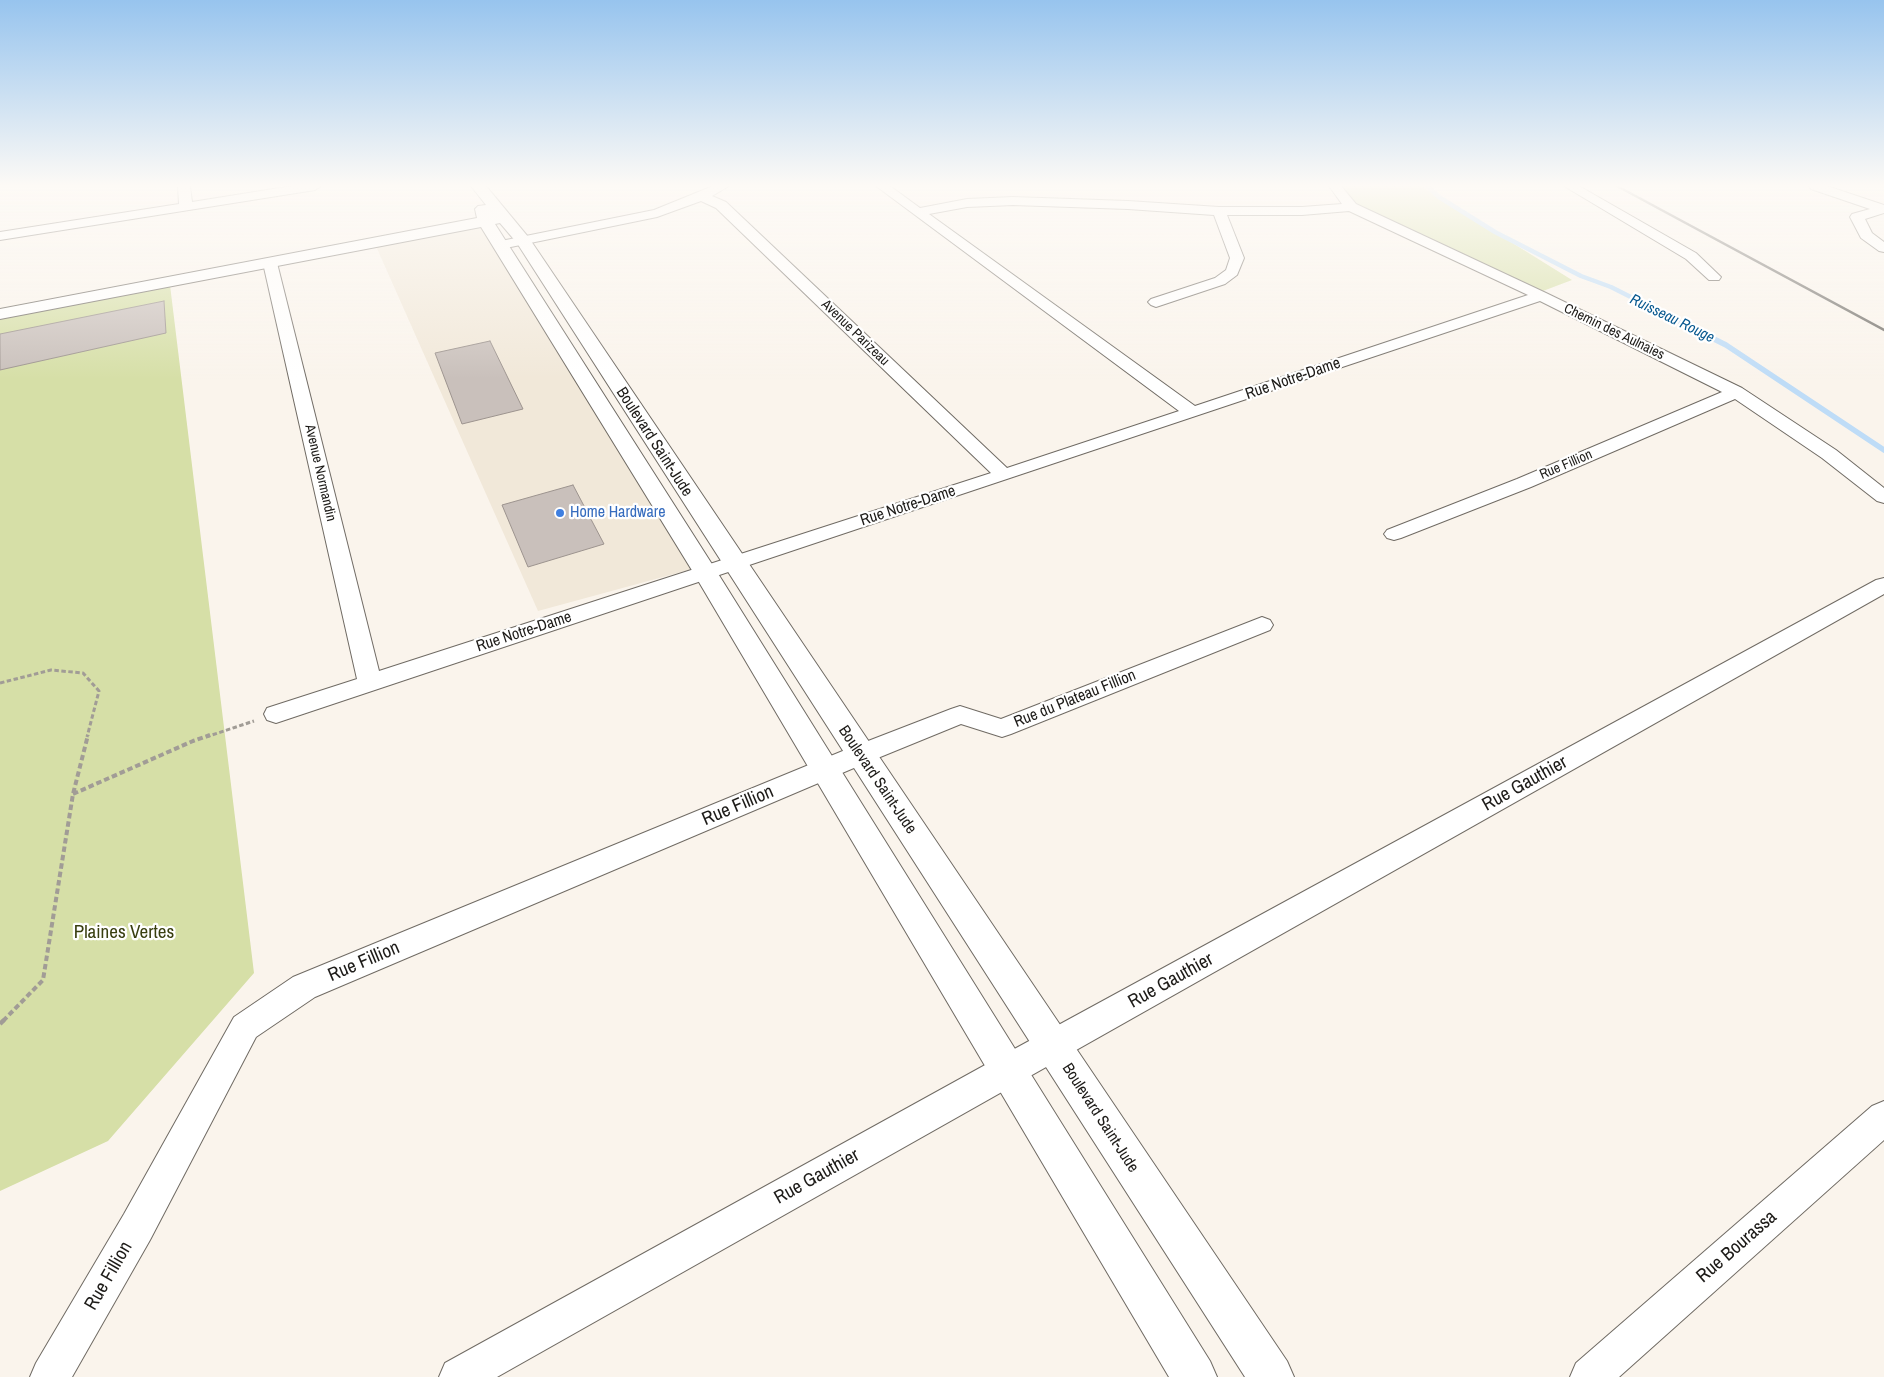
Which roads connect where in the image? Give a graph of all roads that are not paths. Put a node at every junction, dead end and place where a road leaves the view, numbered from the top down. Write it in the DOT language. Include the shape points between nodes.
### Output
graph roads {
  1 [pos="366,250"];
  2 [pos="514,250"];
  3 [pos="516,250"];
  4 [pos="768,250"];
  5 [pos="970,250"];
  6 [pos="1233,250"];
  7 [pos="1443,250"];
  8 [pos="1681,250"];
  9 [pos="270,263"];
  10 [pos="1714,277"];
  11 [pos="1541,296"];
  12 [pos="1156,302"];
  13 [pos="0,314"];
  14 [pos="1736,392"];
  15 [pos="1192,412"];
  16 [pos="1004,475"];
  17 [pos="1884,497"];
  18 [pos="1394,534"];
  19 [pos="734,563"];
  20 [pos="705,572"];
  21 [pos="1884,585"];
  22 [pos="1262,625"];
  23 [pos="370,683"];
  24 [pos="276,714"];
  25 [pos="860,754"];
  26 [pos="825,770"];
  27 [pos="1053,1046"];
  28 [pos="1007,1070"];
  29 [pos="1884,1118"];
  30 [pos="50,1377"];
  31 [pos="459,1377"];
  32 [pos="1194,1377"];
  33 [pos="1271,1377"];
  34 [pos="1590,1377"];
  1 -- 9 [label="street"];
  2 -- 20 [label="street, Boulevard Saint-Jude"];
  3 -- 19 [label="street, Boulevard Saint-Jude"];
  4 -- 16 [label="street, Avenue Parizeau"];
  5 -- 15 [label="street"];
  6 -- 12 [label="street" via="1236,258 1232,272 1220,281"];
  7 -- 11 [label="street, Chemin des Aulnaies"];
  8 -- 10 [label="street"];
  9 -- 13 [label="street"];
  9 -- 23 [label="street, Avenue Normandin"];
  11 -- 14 [label="street, Chemin des Aulnaies"];
  11 -- 15 [label="street, Rue Notre-Dame"];
  14 -- 17 [label="street, Chemin des Aulnaies" via="1829,454"];
  14 -- 18 [label="street, Rue Fillion"];
  15 -- 16 [label="street, Rue Notre-Dame"];
  16 -- 19 [label="street, Rue Notre-Dame"];
  19 -- 20 [label="street, Rue Notre-Dame"];
  19 -- 25 [label="street, Boulevard Saint-Jude"];
  20 -- 23 [label="street, Rue Notre-Dame"];
  20 -- 26 [label="street, Boulevard Saint-Jude"];
  21 -- 27 [label="street, Rue Gauthier"];
  22 -- 25 [label="street, Rue du Plateau Fillion" via="1002,728 960,714"];
  23 -- 24 [label="street, Rue Notre-Dame"];
  25 -- 26 [label="street, Rue Fillion"];
  25 -- 27 [label="street, Boulevard Saint-Jude"];
  26 -- 28 [label="street, Boulevard Saint-Jude"];
  26 -- 30 [label="street, Rue Fillion" via="304,987 245,1027 137,1227"];
  27 -- 28 [label="street, Rue Gauthier"];
  27 -- 33 [label="street, Boulevard Saint-Jude"];
  28 -- 31 [label="street, Rue Gauthier"];
  28 -- 32 [label="street, Boulevard Saint-Jude"];
  29 -- 34 [label="street, Rue Bourassa"];
}
